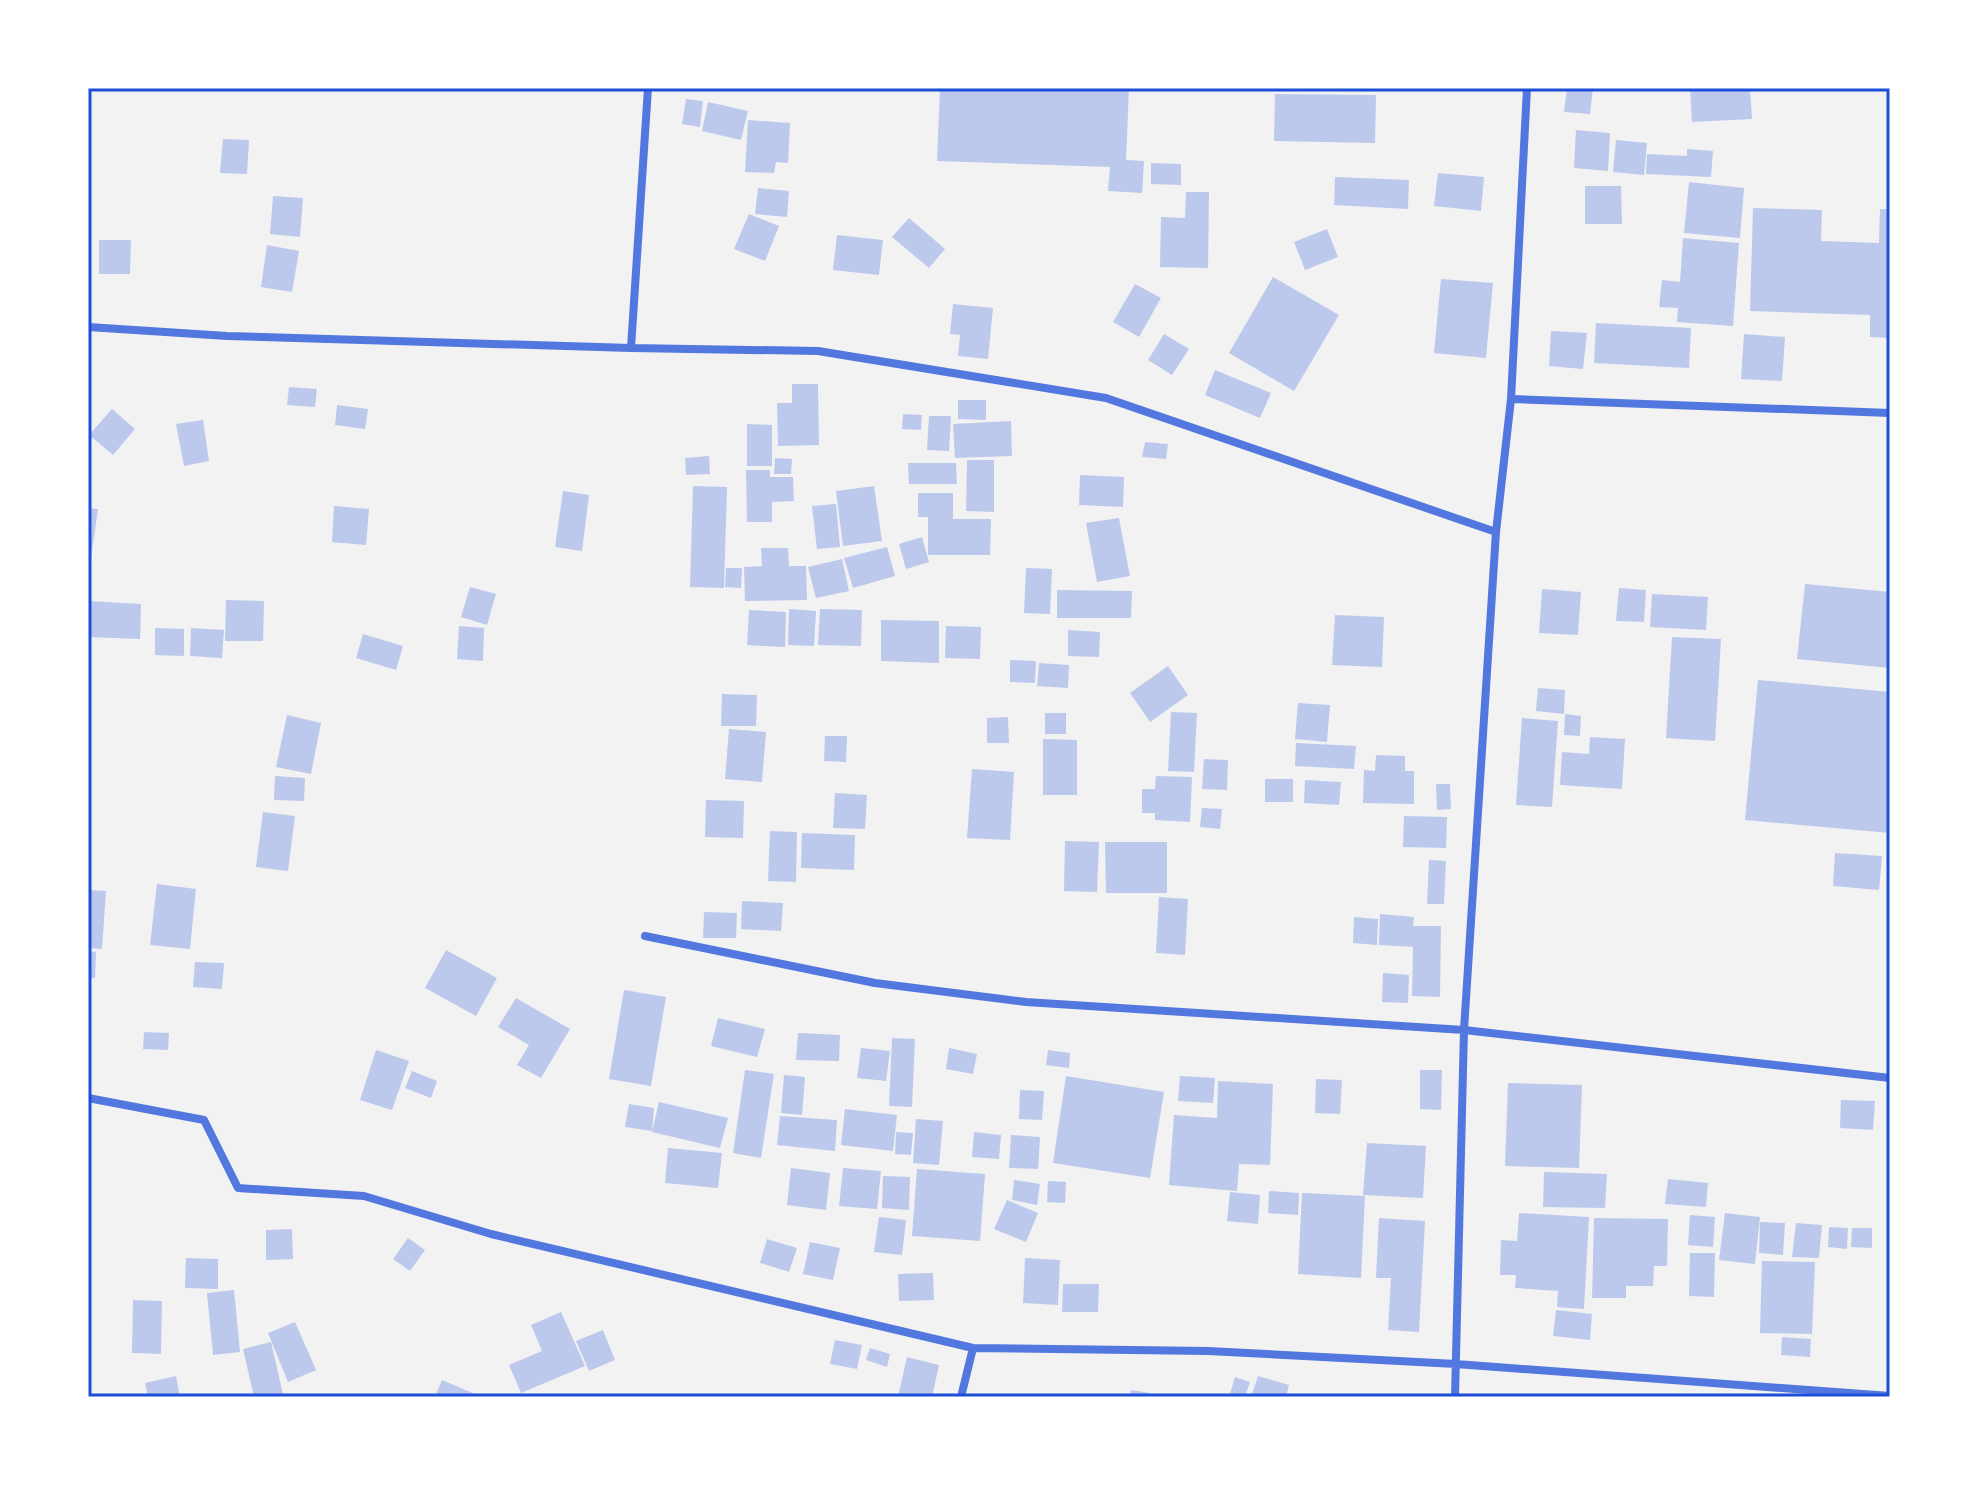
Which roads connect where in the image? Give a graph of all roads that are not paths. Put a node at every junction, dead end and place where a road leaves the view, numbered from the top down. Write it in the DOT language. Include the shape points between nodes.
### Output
graph roads {
  1 [pos="648,88"];
  2 [pos="1527,88"];
  3 [pos="88,327"];
  4 [pos="631,348"];
  5 [pos="1511,399"];
  6 [pos="1890,413"];
  7 [pos="1496,532"];
  8 [pos="645,936"];
  9 [pos="1464,1030"];
  10 [pos="1890,1078"];
  11 [pos="88,1098"];
  12 [pos="973,1348"];
  13 [pos="1456,1364"];
  14 [pos="1890,1396"];
  15 [pos="961,1397"];
  16 [pos="1455,1397"];
  1 -- 4 [label="street"];
  2 -- 5 [label="street"];
  3 -- 4 [label="street" via="242,337"];
  4 -- 7 [label="street" via="818,351 1106,398"];
  5 -- 6 [label="street"];
  5 -- 7 [label="street"];
  7 -- 9 [label="street"];
  8 -- 9 [label="street" via="875,983 1026,1002"];
  9 -- 10 [label="street"];
  9 -- 13 [label="street"];
  11 -- 12 [label="street" via="204,1120 238,1188 364,1196 491,1234"];
  12 -- 13 [label="street" via="1208,1351"];
  12 -- 15 [label="street"];
  13 -- 14 [label="street"];
  13 -- 16 [label="street"];
}
